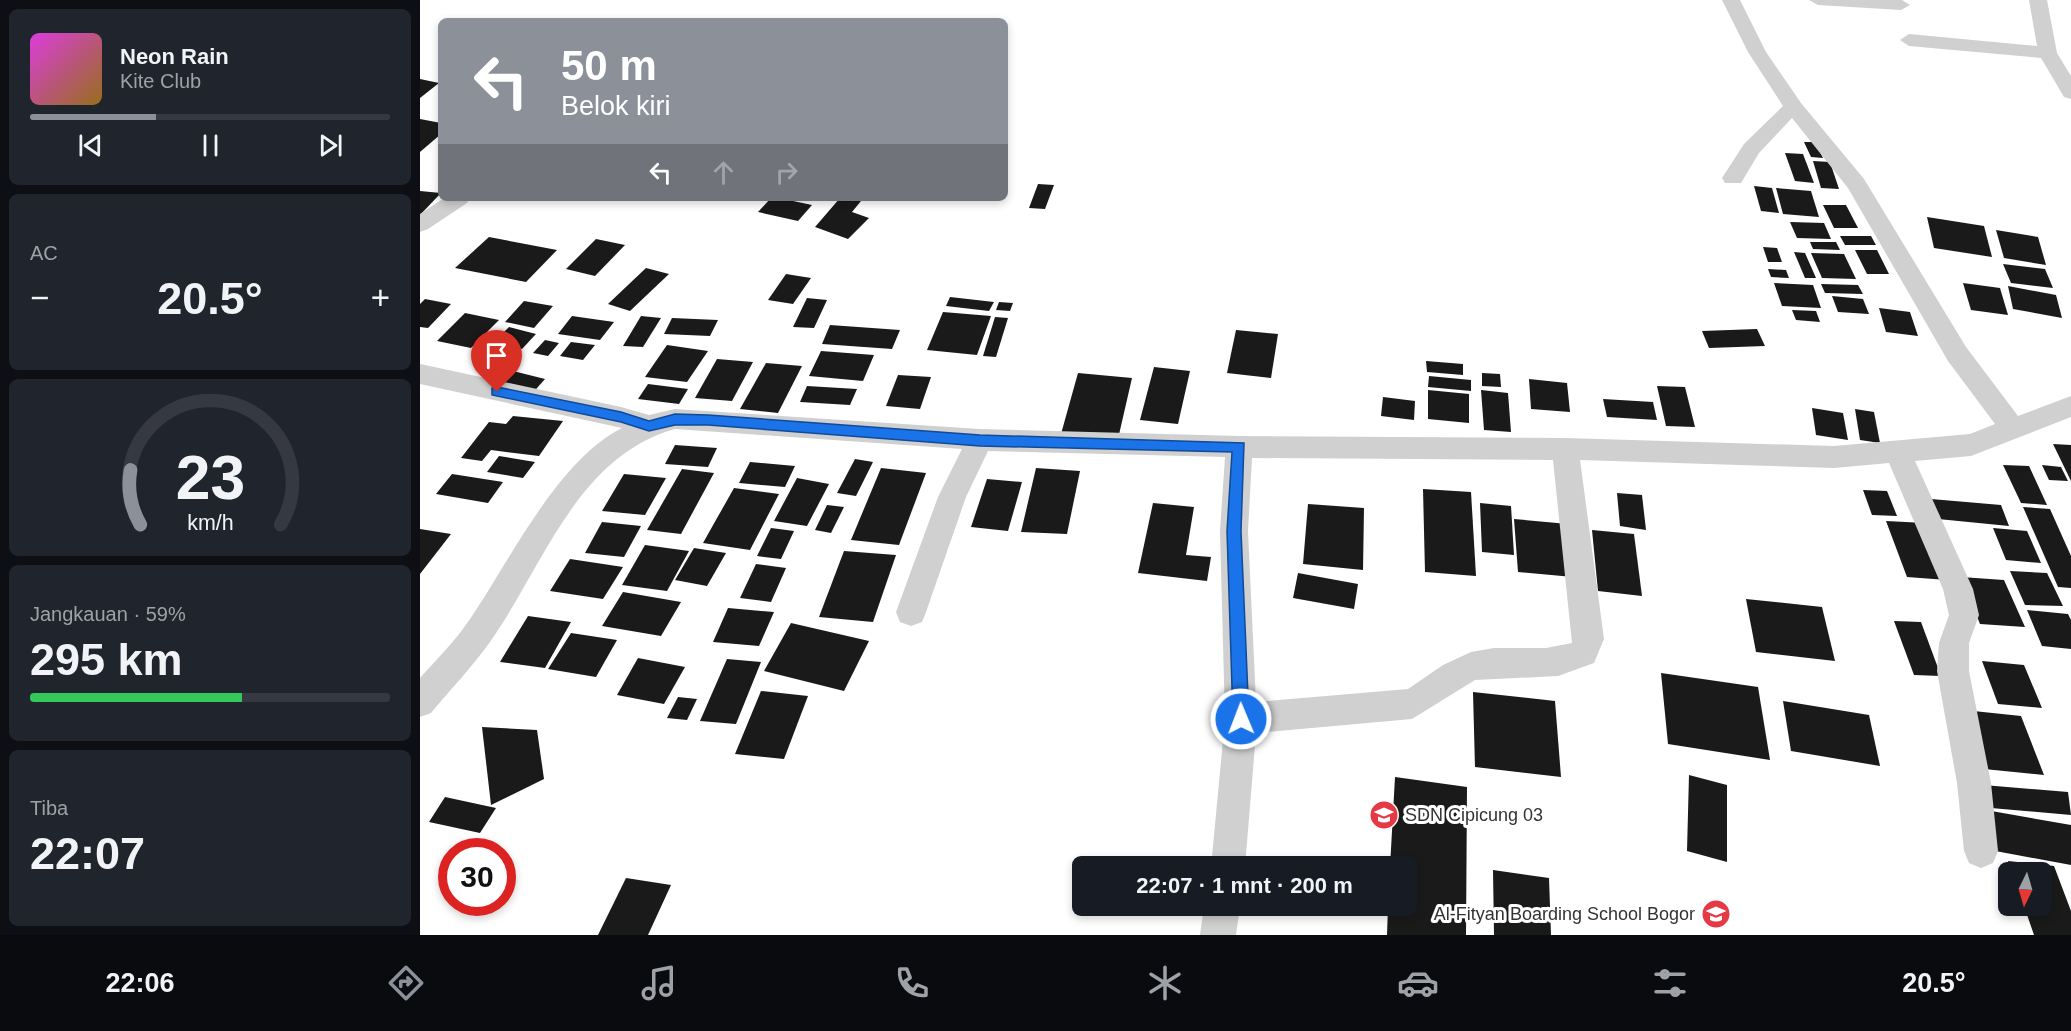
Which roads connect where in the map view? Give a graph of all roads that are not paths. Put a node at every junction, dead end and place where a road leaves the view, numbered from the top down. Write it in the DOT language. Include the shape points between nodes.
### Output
graph roads {
  1 [pos="1731,0"];
  2 [pos="1818,0"];
  3 [pos="2038,0"];
  4 [pos="1901,5"];
  5 [pos="1909,40"];
  6 [pos="2048,53"];
  7 [pos="2071,93"];
  8 [pos="1794,107"];
  9 [pos="1732,178"];
  10 [pos="454,201"];
  11 [pos="420,224"];
  12 [pos="420,374"];
  13 [pos="2071,406"];
  14 [pos="649,426"];
  15 [pos="2013,428"];
  16 [pos="980,441"];
  17 [pos="1239,447"];
  18 [pos="1565,450"];
  19 [pos="1898,452"];
  20 [pos="911,612"];
  21 [pos="420,702"];
  22 [pos="1241,719"];
  23 [pos="1981,851"];
  24 [pos="1229,856"];
  25 [pos="1221,916"];
  26 [pos="1218,935"];
  1 -- 8 [label="street" via="1757,52"];
  2 -- 4 [label="street"];
  3 -- 6 [label="street"];
  5 -- 6 [label="street"];
  6 -- 7 [label="street"];
  8 -- 9 [label="street" via="1777,120 1738,165"];
  8 -- 15 [label="street" via="1856,184 1958,354"];
  10 -- 11 [label="street"];
  12 -- 14 [label="street"];
  13 -- 15 [label="street"];
  14 -- 16 [label="street" via="675,419 708,420"];
  14 -- 21 [label="street" via="618,442 587,469 478,633"];
  15 -- 19 [label="street" via="1971,445"];
  16 -- 17 [label="street"];
  16 -- 20 [label="street" via="952,497"];
  17 -- 18 [label="street"];
  17 -- 22 [label="street" via="1234,531"];
  18 -- 19 [label="street" via="1834,457"];
  18 -- 22 [label="street" via="1589,639 1583,653 1557,662 1480,664 1454,675 1435,692 1412,704"];
  19 -- 23 [label="street" via="1958,589 1964,615 1952,651 1953,671 1974,783"];
  22 -- 24 [label="street"];
  25 -- 26 [label="street"];
}
